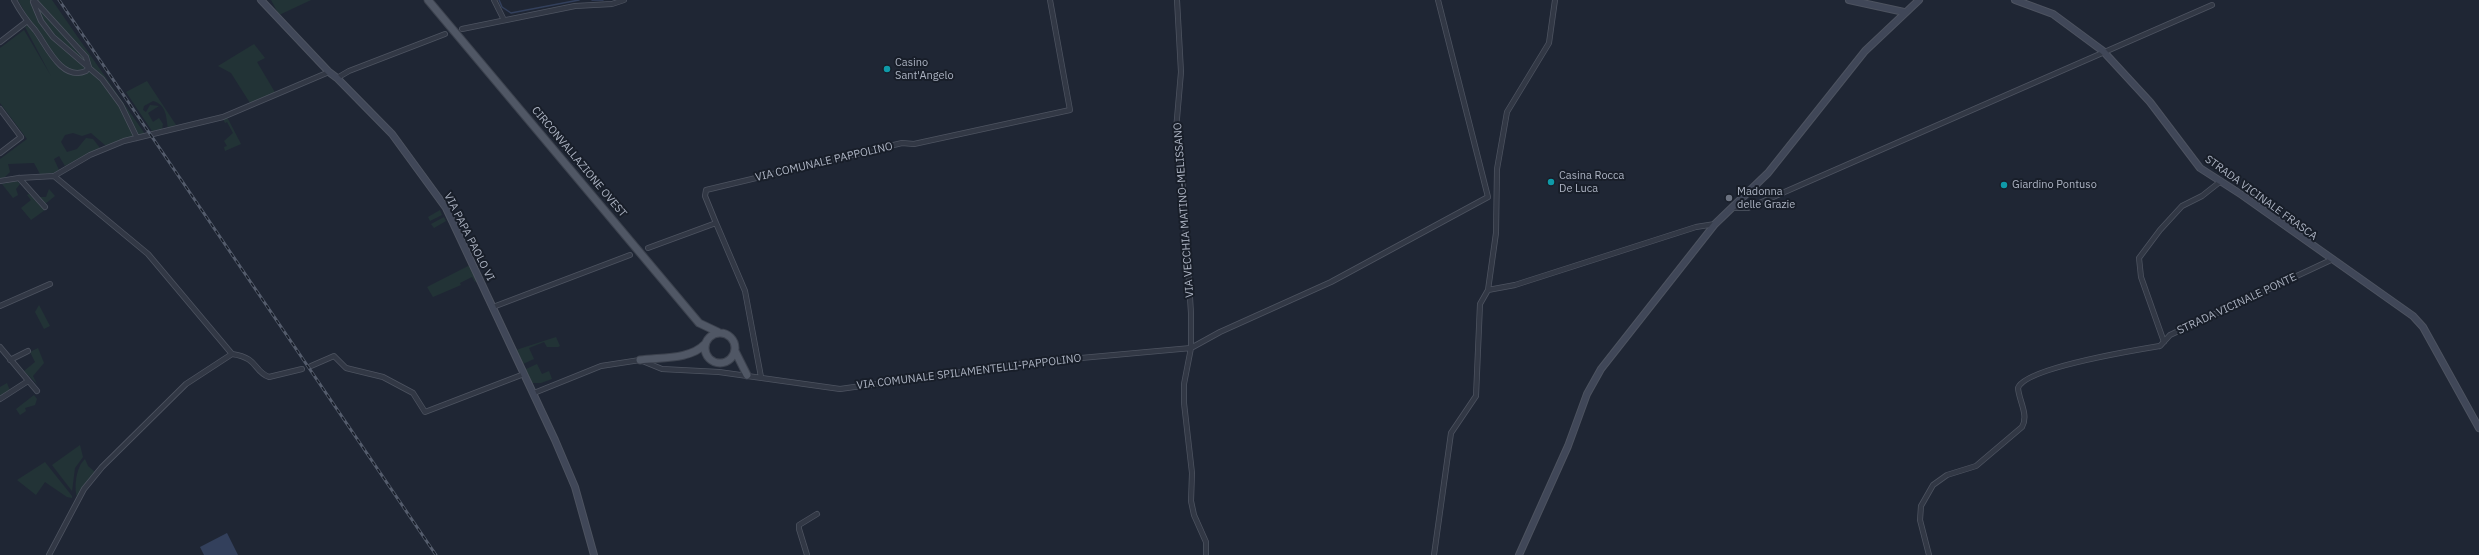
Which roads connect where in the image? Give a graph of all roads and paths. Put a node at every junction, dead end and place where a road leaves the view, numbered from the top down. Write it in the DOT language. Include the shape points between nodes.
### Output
graph roads {
  1 [pos="14,0"];
  2 [pos="33,0"];
  3 [pos="261,0"];
  4 [pos="428,0"];
  5 [pos="494,0"];
  6 [pos="624,0"];
  7 [pos="1050,0"];
  8 [pos="1178,0"];
  9 [pos="1438,0"];
  10 [pos="1554,0"];
  11 [pos="1849,0"];
  12 [pos="1919,0"];
  13 [pos="2015,0"];
  14 [pos="2212,5"];
  15 [pos="1904,12"];
  16 [pos="504,20"];
  17 [pos="26,22"];
  18 [pos="462,28"];
  19 [pos="444,34"];
  20 [pos="0,42"];
  21 [pos="2103,51"];
  22 [pos="89,67"];
  23 [pos="329,72"];
  24 [pos="337,78"];
  25 [pos="0,109"];
  26 [pos="137,138"];
  27 [pos="0,153"];
  28 [pos="54,176"];
  29 [pos="19,178"];
  30 [pos="0,181"];
  31 [pos="2221,181"];
  32 [pos="45,207"];
  33 [pos="1732,208"];
  34 [pos="716,223"];
  35 [pos="1716,224"];
  36 [pos="648,248"];
  37 [pos="630,255"];
  38 [pos="2331,260"];
  39 [pos="50,284"];
  40 [pos="1488,290"];
  41 [pos="0,306"];
  42 [pos="493,307"];
  43 [pos="699,323"];
  44 [pos="718,332"];
  45 [pos="706,342"];
  46 [pos="2164,342"];
  47 [pos="0,347"];
  48 [pos="1191,348"];
  49 [pos="28,351"];
  50 [pos="735,351"];
  51 [pos="232,354"];
  52 [pos="688,354"];
  53 [pos="707,356"];
  54 [pos="10,360"];
  55 [pos="640,360"];
  56 [pos="729,360"];
  57 [pos="311,366"];
  58 [pos="743,366"];
  59 [pos="302,369"];
  60 [pos="524,374"];
  61 [pos="747,375"];
  62 [pos="761,377"];
  63 [pos="28,381"];
  64 [pos="37,391"];
  65 [pos="534,393"];
  66 [pos="0,399"];
  67 [pos="2479,428"];
  68 [pos="817,514"];
  69 [pos="50,555"];
  70 [pos="594,555"];
  71 [pos="808,555"];
  72 [pos="1206,555"];
  73 [pos="1434,555"];
  74 [pos="1519,555"];
  75 [pos="1929,555"];
  1 -- 17 [label="street"];
  2 -- 22 [label="street" via="84,54"];
  2 -- 22 [label="street" via="41,21 52,37"];
  3 -- 23 [label="street, VIA PAPA PAOLO VI"];
  4 -- 43 [label="main road, CIRCONVALLAZIONE OVEST"];
  5 -- 16 [label="street"];
  6 -- 16 [label="street" via="612,4 575,6"];
  7 -- 34 [label="street, VIA COMUNALE PAPPOLINO" via="1070,110 914,144 902,143 706,190 705,196"];
  8 -- 48 [label="street, VIA VECCHIA MATINO-MELISSANO" via="1181,72 1176,130 1187,251"];
  9 -- 48 [label="street" via="1488,197 1330,282 1220,332"];
  10 -- 40 [label="street" via="1549,43 1508,112 1497,169 1496,233"];
  11 -- 15 [label="street"];
  12 -- 15 [label="street"];
  13 -- 21 [label="street, STRADA VICINALE FRASCA" via="2053,14"];
  14 -- 21 [label="street"];
  15 -- 33 [label="street" via="1865,50 1768,173"];
  16 -- 18 [label="street"];
  17 -- 20 [label="street"];
  17 -- 22 [label="street" via="62,66 78,73 86,72"];
  19 -- 24 [label="street"];
  21 -- 31 [label="street, STRADA VICINALE FRASCA" via="2150,102 2200,168"];
  21 -- 33 [label="street" via="1984,106 1748,208"];
  22 -- 26 [label="street" via="99,75 114,96"];
  23 -- 24 [label="street, VIA PAPA PAOLO VI"];
  23 -- 26 [label="street" via="222,117"];
  24 -- 42 [label="street, VIA PAPA PAOLO VI" via="392,134 430,184 446,208"];
  25 -- 27 [label="street" via="21,137"];
  26 -- 28 [label="street" via="90,155"];
  28 -- 29 [label="street"];
  28 -- 51 [label="street" via="148,254"];
  29 -- 30 [label="street"];
  29 -- 32 [label="street"];
  31 -- 38 [label="street, STRADA VICINALE FRASCA"];
  31 -- 46 [label="street" via="2202,196 2182,206 2139,258 2141,277"];
  33 -- 35 [label="street"];
  34 -- 36 [label="street"];
  34 -- 62 [label="street" via="745,292"];
  35 -- 40 [label="street" via="1696,227 1515,285"];
  35 -- 74 [label="street" via="1601,369 1587,394 1568,446"];
  37 -- 42 [label="street"];
  38 -- 46 [label="street, STRADA VICINALE PONTE" via="2177,332"];
  38 -- 67 [label="street, STRADA VICINALE FRASCA" via="2413,316 2423,327"];
  39 -- 41 [label="street"];
  40 -- 73 [label="street" via="1480,304 1476,396 1451,433"];
  42 -- 60 [label="street, VIA PAPA PAOLO VI"];
  43 -- 44 [label="main road, CIRCONVALLAZIONE OVEST"];
  43 -- 45 [label="main road"];
  44 -- 45 [label="main road"];
  44 -- 50 [label="main road" via="732,337"];
  45 -- 52 [label="main road" via="697,352"];
  45 -- 53 [label="main road"];
  46 -- 75 [label="street, STRADA VICINALE PONTE" via="2160,346 2057,368 2020,383 2018,394 2025,422 2022,427 1987,460 1938,480 1921,506 1920,520"];
  47 -- 54 [label="street"];
  48 -- 62 [label="street, VIA COMUNALE SPILAMENTELLI-PAPPOLINO" via="1026,363 840,389"];
  48 -- 72 [label="street" via="1184,384 1184,403 1191,458 1191,501 1206,542"];
  49 -- 54 [label="street"];
  50 -- 56 [label="main road"];
  50 -- 58 [label="main road"];
  51 -- 59 [label="street" via="250,358 269,377"];
  51 -- 69 [label="street" via="186,384 102,467 76,502"];
  52 -- 53 [label="main road"];
  52 -- 55 [label="main road"];
  53 -- 56 [label="main road" via="719,363"];
  54 -- 63 [label="street"];
  55 -- 61 [label="street" via="662,369"];
  55 -- 65 [label="street" via="601,366"];
  56 -- 58 [label="main road"];
  57 -- 60 [label="street" via="334,356 346,368 382,377 413,393 425,412"];
  58 -- 61 [label="main road"];
  60 -- 65 [label="street, VIA PAPA PAOLO VI"];
  61 -- 62 [label="street, VIA COMUNALE SPILAMENTELLI-PAPPOLINO"];
  63 -- 64 [label="street"];
  63 -- 66 [label="street"];
  65 -- 70 [label="street, VIA PAPA PAOLO VI" via="575,487"];
  68 -- 71 [label="street" via="799,525"];
}
